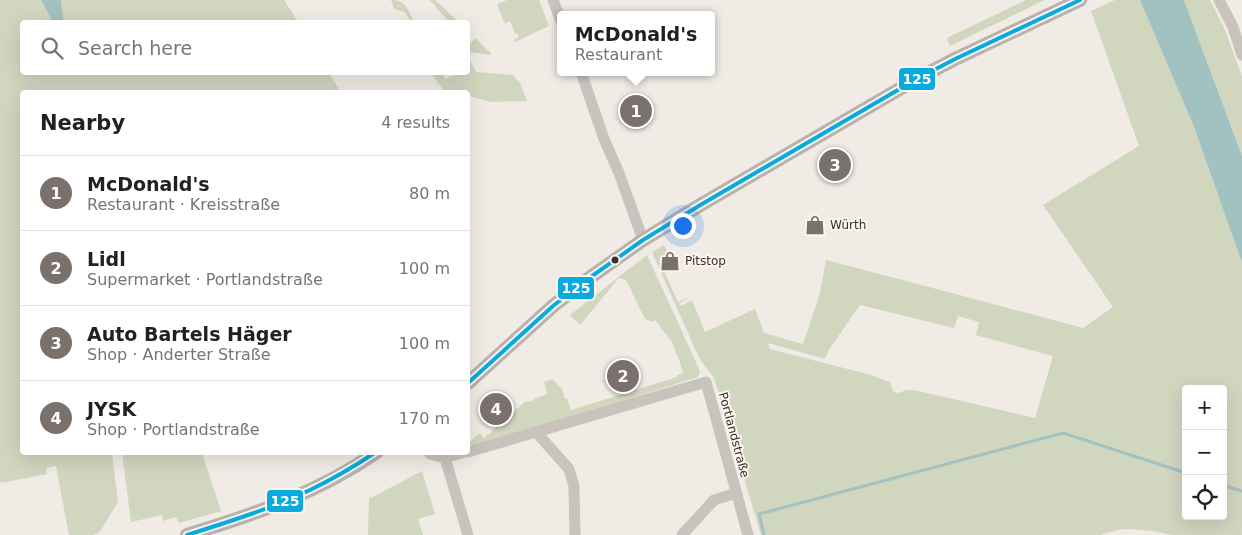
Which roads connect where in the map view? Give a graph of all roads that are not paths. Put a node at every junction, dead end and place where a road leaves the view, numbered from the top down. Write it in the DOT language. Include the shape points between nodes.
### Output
graph roads {
  1 [pos="1080,0"];
  2 [pos="1219,0"];
  3 [pos="1242,55"];
  4 [pos="582,76"];
  5 [pos="644,240"];
  6 [pos="470,381"];
  7 [pos="536,432"];
  8 [pos="470,451"];
  9 [pos="372,455"];
  10 [pos="434,455"];
  11 [pos="456,455"];
  12 [pos="445,458"];
  13 [pos="736,493"];
  14 [pos="187,535"];
  15 [pos="468,535"];
  16 [pos="575,535"];
  17 [pos="682,535"];
  18 [pos="748,535"];
  1 -- 5 [label="main road" via="915,80"];
  2 -- 3 [label="street"];
  4 -- 5 [label="street"];
  5 -- 6 [label="main road" via="554,306"];
  7 -- 8 [label="street, Portlandstraße"];
  7 -- 13 [label="street, Portlandstraße" via="706,382"];
  7 -- 16 [label="street" via="571,474 575,496"];
  9 -- 14 [label="main road" via="310,492"];
  10 -- 12 [label="street"];
  11 -- 12 [label="street, Portlandstraße"];
  12 -- 15 [label="street"];
  13 -- 17 [label="street, Portlandstraße" via="714,500"];
  13 -- 18 [label="street, Portlandstraße"];
}
